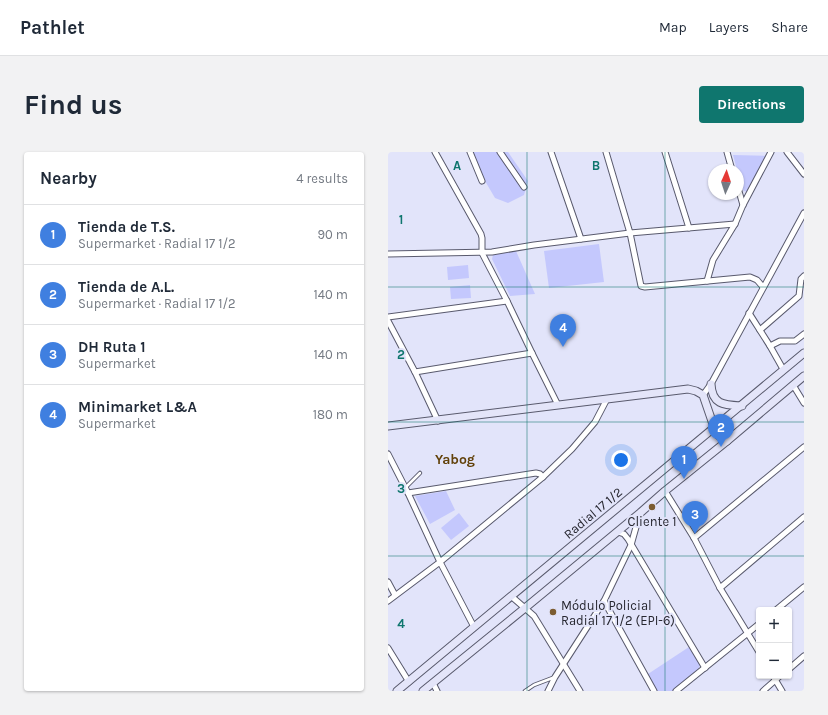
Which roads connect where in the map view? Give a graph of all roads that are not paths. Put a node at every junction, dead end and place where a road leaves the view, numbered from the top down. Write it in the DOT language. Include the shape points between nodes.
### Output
graph roads {
  1 [pos="435,152"];
  2 [pos="470,152"];
  3 [pos="500,152"];
  4 [pos="551,152"];
  5 [pos="606,152"];
  6 [pos="665,152"];
  7 [pos="727,152"];
  8 [pos="771,152"];
  9 [pos="787,152"];
  10 [pos="730,164"];
  11 [pos="804,174"];
  12 [pos="482,181"];
  13 [pos="524,187"];
  14 [pos="742,200"];
  15 [pos="743,205"];
  16 [pos="804,213"];
  17 [pos="735,224"];
  18 [pos="689,228"];
  19 [pos="630,233"];
  20 [pos="581,240"];
  21 [pos="482,253"];
  22 [pos="388,254"];
  23 [pos="804,276"];
  24 [pos="707,281"];
  25 [pos="763,287"];
  26 [pos="802,296"];
  27 [pos="507,301"];
  28 [pos="749,313"];
  29 [pos="388,317"];
  30 [pos="388,321"];
  31 [pos="760,330"];
  32 [pos="804,334"];
  33 [pos="770,346"];
  34 [pos="532,353"];
  35 [pos="804,353"];
  36 [pos="784,370"];
  37 [pos="415,372"];
  38 [pos="804,376"];
  39 [pos="710,384"];
  40 [pos="793,384"];
  41 [pos="703,395"];
  42 [pos="607,399"];
  43 [pos="804,403"];
  44 [pos="558,405"];
  45 [pos="742,406"];
  46 [pos="438,420"];
  47 [pos="388,426"];
  48 [pos="715,427"];
  49 [pos="727,441"];
  50 [pos="804,447"];
  51 [pos="388,454"];
  52 [pos="420,473"];
  53 [pos="543,477"];
  54 [pos="407,490"];
  55 [pos="665,491"];
  56 [pos="640,513"];
  57 [pos="804,517"];
  58 [pos="618,532"];
  59 [pos="694,538"];
  60 [pos="631,545"];
  61 [pos="440,562"];
  62 [pos="388,582"];
  63 [pos="804,587"];
  64 [pos="720,588"];
  65 [pos="394,596"];
  66 [pos="511,596"];
  67 [pos="388,601"];
  68 [pos="604,601"];
  69 [pos="780,607"];
  70 [pos="525,608"];
  71 [pos="756,626"];
  72 [pos="474,627"];
  73 [pos="748,633"];
  74 [pos="756,647"];
  75 [pos="388,648"];
  76 [pos="804,656"];
  77 [pos="563,664"];
  78 [pos="792,666"];
  79 [pos="705,668"];
  80 [pos="555,677"];
  81 [pos="773,679"];
  82 [pos="775,679"];
  83 [pos="409,682"];
  84 [pos="433,683"];
  85 [pos="397,691"];
  86 [pos="423,691"];
  87 [pos="437,691"];
  88 [pos="525,691"];
  89 [pos="548,691"];
  90 [pos="580,691"];
  91 [pos="654,691"];
  92 [pos="676,691"];
  93 [pos="763,691"];
  94 [pos="782,691"];
  1 -- 21 [label="street" via="481,234"];
  2 -- 12 [label="street"];
  3 -- 13 [label="street"];
  4 -- 20 [label="street"];
  5 -- 19 [label="street"];
  6 -- 18 [label="street"];
  7 -- 10 [label="street"];
  8 -- 15 [label="street"];
  9 -- 11 [label="street"];
  14 -- 15 [label="street"];
  15 -- 17 [label="street"];
  16 -- 25 [label="street"];
  17 -- 18 [label="street"];
  17 -- 24 [label="street" via="713,260"];
  18 -- 19 [label="street"];
  19 -- 20 [label="street"];
  19 -- 24 [label="street" via="641,286"];
  20 -- 21 [label="street"];
  21 -- 22 [label="street"];
  21 -- 27 [label="street"];
  23 -- 26 [label="street" via="801,278"];
  24 -- 25 [label="street" via="750,277"];
  25 -- 28 [label="street"];
  26 -- 31 [label="street"];
  27 -- 29 [label="street"];
  27 -- 34 [label="street"];
  28 -- 31 [label="street"];
  28 -- 39 [label="street"];
  30 -- 37 [label="street"];
  31 -- 33 [label="street"];
  32 -- 33 [label="street" via="795,341 780,341"];
  33 -- 36 [label="street"];
  34 -- 37 [label="street"];
  34 -- 44 [label="street"];
  35 -- 36 [label="street, Radial 17 1/2"];
  36 -- 45 [label="street, Radial 17 1/2"];
  37 -- 46 [label="street"];
  38 -- 40 [label="street"];
  39 -- 41 [label="street"];
  39 -- 45 [label="street" via="712,394 719,402 724,405"];
  40 -- 43 [label="street"];
  40 -- 49 [label="street"];
  41 -- 42 [label="street" via="692,390 680,390"];
  41 -- 48 [label="street"];
  42 -- 44 [label="street"];
  42 -- 53 [label="street" via="595,422"];
  44 -- 46 [label="street"];
  45 -- 48 [label="street, Radial 17 1/2"];
  46 -- 47 [label="street"];
  48 -- 49 [label="street" via="718,435"];
  48 -- 66 [label="street, Radial 17 1/2"];
  49 -- 55 [label="street"];
  50 -- 59 [label="street"];
  51 -- 54 [label="street"];
  52 -- 54 [label="lane"];
  53 -- 54 [label="street" via="536,473"];
  53 -- 61 [label="street"];
  54 -- 61 [label="street"];
  55 -- 56 [label="street"];
  55 -- 59 [label="street"];
  56 -- 58 [label="street"];
  56 -- 60 [label="street"];
  57 -- 64 [label="street"];
  58 -- 60 [label="street" via="624,534"];
  58 -- 70 [label="street"];
  59 -- 64 [label="street"];
  60 -- 68 [label="street"];
  60 -- 79 [label="street"];
  61 -- 65 [label="street"];
  61 -- 72 [label="street"];
  62 -- 65 [label="street"];
  63 -- 69 [label="street"];
  64 -- 73 [label="street"];
  65 -- 67 [label="street"];
  66 -- 70 [label="street"];
  66 -- 72 [label="street, Radial 17 1/2"];
  68 -- 77 [label="street"];
  68 -- 91 [label="street"];
  70 -- 77 [label="street" via="534,616"];
  70 -- 84 [label="street"];
  71 -- 73 [label="street"];
  72 -- 83 [label="street, Radial 17 1/2"];
  73 -- 74 [label="street"];
  73 -- 79 [label="street"];
  75 -- 83 [label="street"];
  76 -- 78 [label="street"];
  77 -- 80 [label="street"];
  77 -- 90 [label="street"];
  79 -- 92 [label="street"];
  80 -- 88 [label="lane"];
  80 -- 89 [label="street"];
  81 -- 93 [label="street"];
  82 -- 94 [label="street"];
  83 -- 85 [label="street, Radial 17 1/2"];
  84 -- 86 [label="street"];
  84 -- 87 [label="street"];
}
